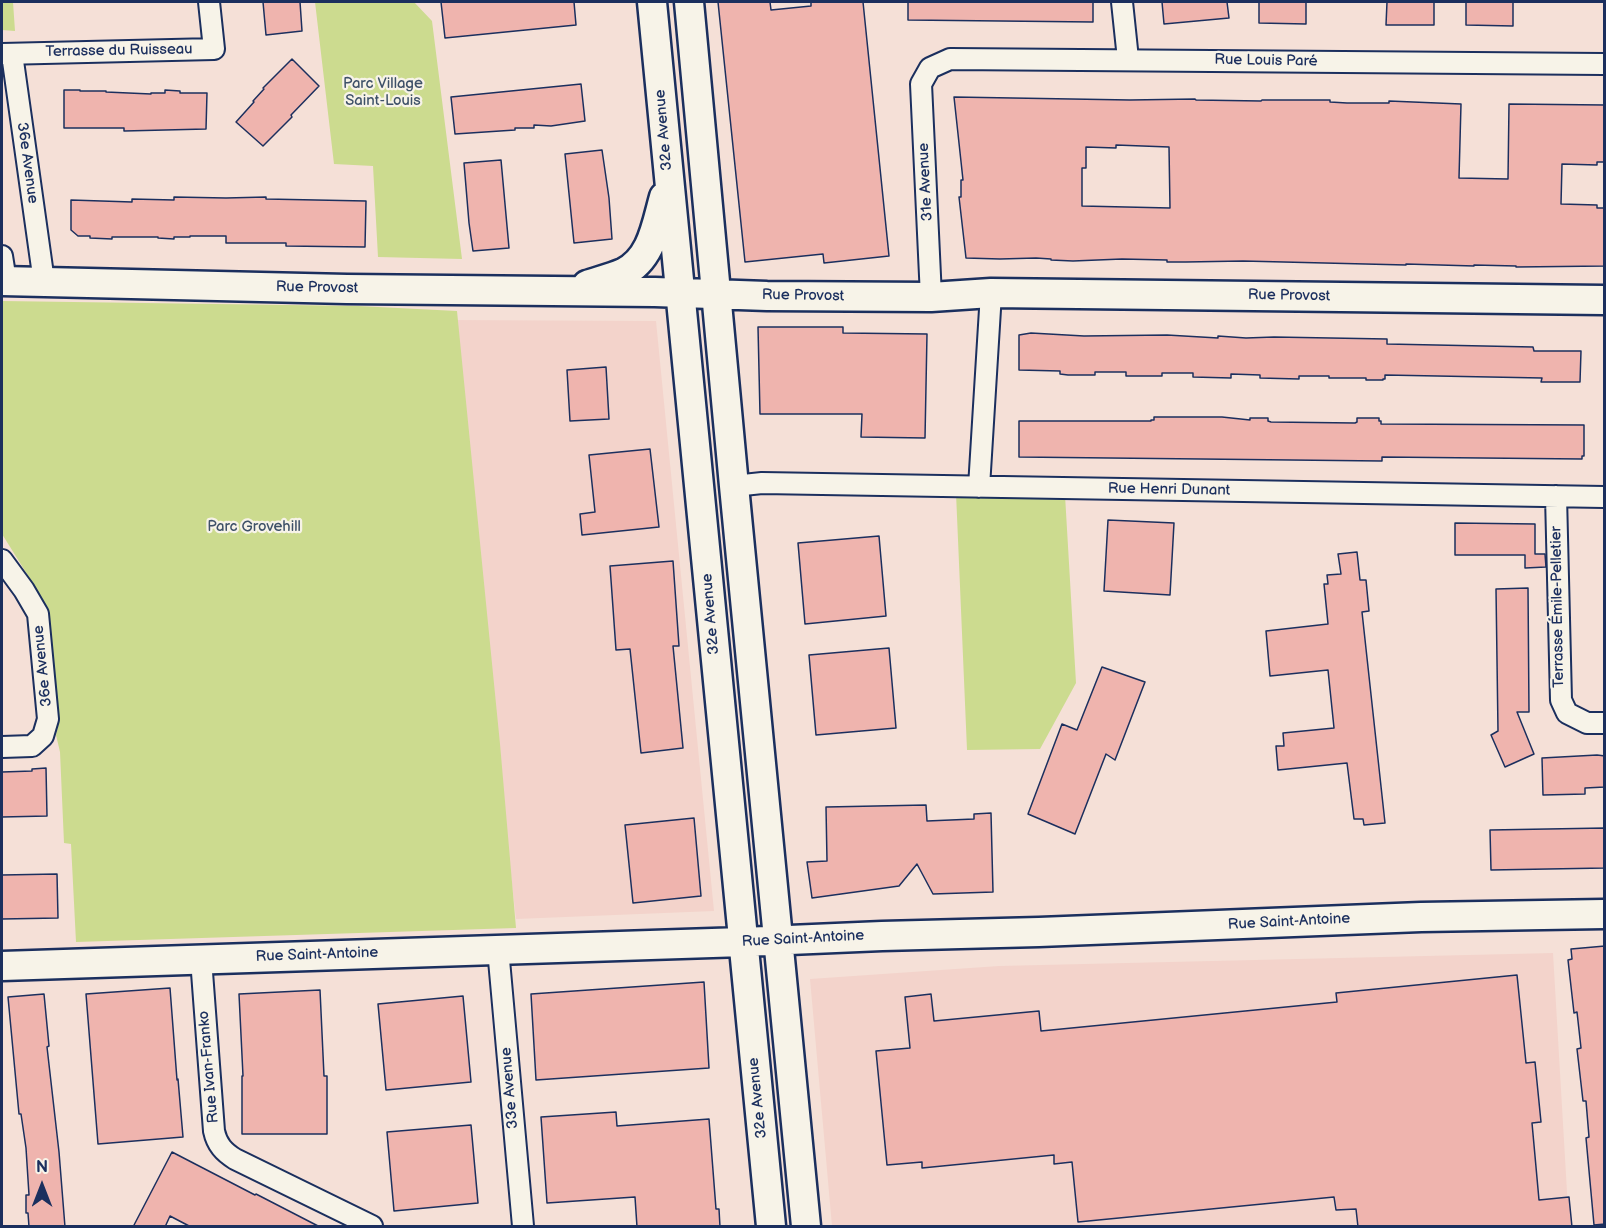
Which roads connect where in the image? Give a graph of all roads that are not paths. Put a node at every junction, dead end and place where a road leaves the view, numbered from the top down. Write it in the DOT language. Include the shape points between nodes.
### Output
graph roads {
  1 [pos="209,2"];
  2 [pos="652,2"];
  3 [pos="689,2"];
  4 [pos="1122,2"];
  5 [pos="7,54"];
  6 [pos="1128,59"];
  7 [pos="1605,64"];
  8 [pos="930,68"];
  9 [pos="669,181"];
  10 [pos="3,273"];
  11 [pos="44,282"];
  12 [pos="571,291"];
  13 [pos="680,293"];
  14 [pos="991,293"];
  15 [pos="717,294"];
  16 [pos="932,297"];
  17 [pos="1605,300"];
  18 [pos="734,486"];
  19 [pos="979,487"];
  20 [pos="1556,496"];
  21 [pos="1605,497"];
  22 [pos="2,560"];
  23 [pos="1605,723"];
  24 [pos="2,747"];
  25 [pos="1605,914"];
  26 [pos="778,940"];
  27 [pos="743,942"];
  28 [pos="498,950"];
  29 [pos="201,959"];
  30 [pos="2,966"];
  31 [pos="372,1227"];
  32 [pos="523,1227"];
  33 [pos="771,1227"];
  34 [pos="806,1227"];
  1 -- 5 [label="street, Terrasse du Ruisseau" via="214,49"];
  2 -- 9 [label="street, 32e Avenue"];
  3 -- 15 [label="street"];
  4 -- 6 [label="street"];
  5 -- 11 [label="street, 36e Avenue"];
  6 -- 7 [label="street, Rue Louis Paré"];
  6 -- 8 [label="street, Rue Louis Paré" via="950,59"];
  8 -- 16 [label="street, 31e Avenue" via="921,84"];
  9 -- 12 [label="street" via="650,246 637,263 624,272"];
  9 -- 13 [label="street, 32e Avenue"];
  10 -- 11 [label="street, Rue Provost"];
  11 -- 12 [label="street, Rue Provost"];
  12 -- 13 [label="street, Rue Provost"];
  13 -- 15 [label="street, Rue Provost"];
  13 -- 27 [label="street, 32e Avenue"];
  14 -- 16 [label="street, Rue Provost"];
  14 -- 17 [label="street, Rue Provost"];
  14 -- 19 [label="street"];
  15 -- 16 [label="street, Rue Provost"];
  15 -- 18 [label="street"];
  18 -- 19 [label="street, Rue Henri Dunant" via="762,483"];
  18 -- 26 [label="street"];
  19 -- 20 [label="street, Rue Henri Dunant"];
  20 -- 21 [label="street, Rue Henri Dunant"];
  20 -- 23 [label="street, Terrasse Émile-Pelletier" via="1561,700 1567,713 1587,723"];
  22 -- 24 [label="street, 36e Avenue" via="38,614 48,719 43,736 32,746"];
  25 -- 26 [label="street, Rue Saint-Antoine"];
  26 -- 27 [label="street, Rue Saint-Antoine"];
  26 -- 34 [label="street"];
  27 -- 28 [label="street, Rue Saint-Antoine"];
  27 -- 33 [label="street, 32e Avenue"];
  28 -- 29 [label="street, Rue Saint-Antoine"];
  28 -- 32 [label="street, 33e Avenue"];
  29 -- 30 [label="street, Rue Saint-Antoine"];
  29 -- 31 [label="street, Rue Ivan-Franko" via="214,1131 219,1145 236,1159"];
}
